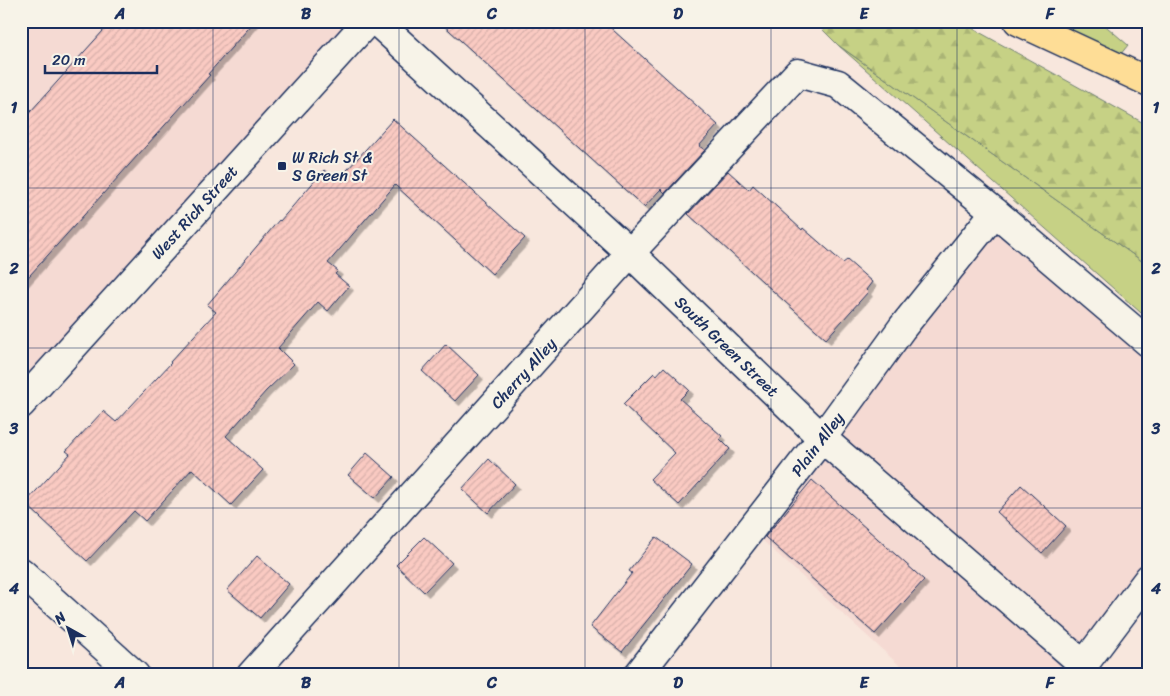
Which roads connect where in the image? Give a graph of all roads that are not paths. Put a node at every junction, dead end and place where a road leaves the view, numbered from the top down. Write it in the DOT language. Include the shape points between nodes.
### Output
graph roads {
  1 [pos="1018,21"];
  2 [pos="367,22"];
  3 [pos="1149,82"];
  4 [pos="995,212"];
  5 [pos="630,254"];
  6 [pos="1149,343"];
  7 [pos="21,404"];
  8 [pos="822,438"];
  9 [pos="21,572"];
  10 [pos="1149,578"];
  11 [pos="1080,670"];
  12 [pos="135,675"];
  13 [pos="251,675"];
  14 [pos="638,675"];
  1 -- 3 [label="highway"];
  2 -- 5 [label="street, South Green Street"];
  2 -- 7 [label="street, West Rich Street"];
  4 -- 5 [label="street, Cherry Alley" via="838,84 798,73"];
  4 -- 6 [label="street"];
  4 -- 8 [label="street, Plain Alley" via="902,328"];
  5 -- 8 [label="street, South Green Street"];
  5 -- 13 [label="street, Cherry Alley"];
  8 -- 11 [label="street, South Green Street"];
  8 -- 14 [label="street, Plain Alley"];
  9 -- 12 [label="street"];
  10 -- 11 [label="street"];
}
